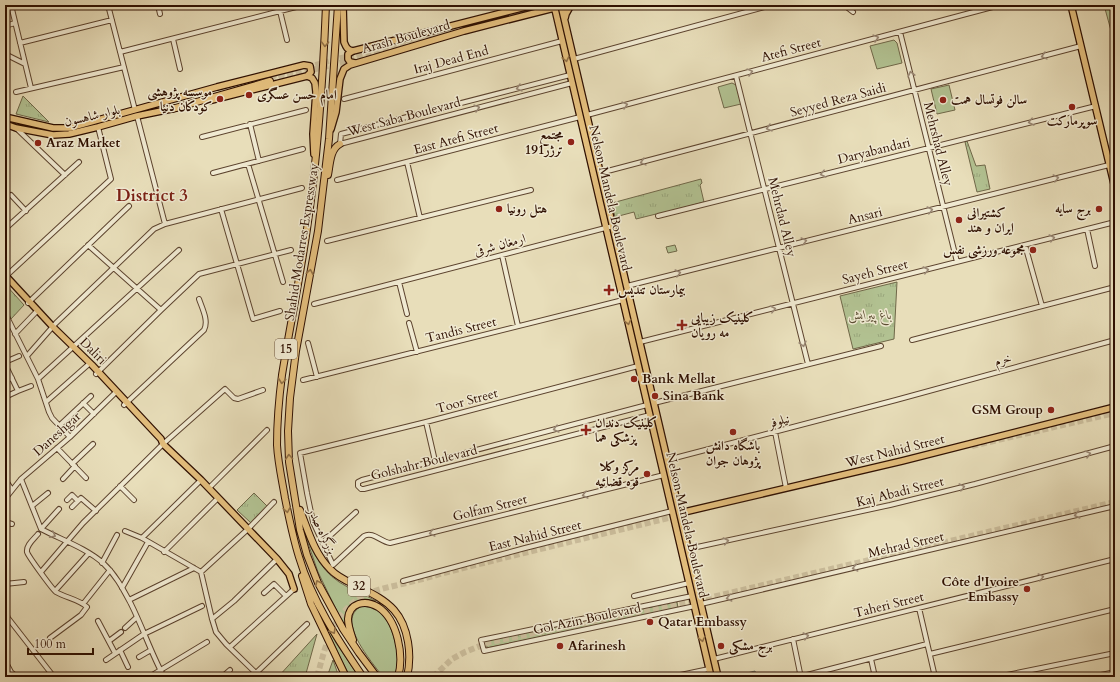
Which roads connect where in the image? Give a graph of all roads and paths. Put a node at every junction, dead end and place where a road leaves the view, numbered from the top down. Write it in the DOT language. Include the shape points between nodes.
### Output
graph roads {
  1 [pos="11,5"];
  2 [pos="108,5"];
  3 [pos="158,5"];
  4 [pos="304,5"];
  5 [pos="326,5"];
  6 [pos="338,5"];
  7 [pos="343,5"];
  8 [pos="532,5"];
  9 [pos="561,5"];
  10 [pos="571,5"];
  11 [pos="772,5"];
  12 [pos="844,5"];
  13 [pos="1000,5"];
  14 [pos="1071,5"];
  15 [pos="554,6"];
  16 [pos="280,11"];
  17 [pos="853,12"];
  18 [pos="160,14"];
  19 [pos="112,20"];
  20 [pos="565,20"];
  21 [pos="15,23"];
  22 [pos="469,24"];
  23 [pos="5,26"];
  24 [pos="900,32"];
  25 [pos="173,39"];
  26 [pos="287,40"];
  27 [pos="562,42"];
  28 [pos="20,43"];
  29 [pos="1081,46"];
  30 [pos="353,51"];
  31 [pos="120,52"];
  32 [pos="5,54"];
  33 [pos="574,59"];
  34 [pos="356,63"];
  35 [pos="25,64"];
  36 [pos="124,66"];
  37 [pos="180,68"];
  38 [pos="570,75"];
  39 [pos="307,76"];
  40 [pos="736,76"];
  41 [pos="270,79"];
  42 [pos="572,83"];
  43 [pos="217,87"];
  44 [pos="31,88"];
  45 [pos="915,90"];
  46 [pos="16,92"];
  47 [pos="504,92"];
  48 [pos="344,99"];
  49 [pos="506,101"];
  50 [pos="460,103"];
  51 [pos="1096,106"];
  52 [pos="172,109"];
  53 [pos="306,110"];
  54 [pos="462,112"];
  55 [pos="136,113"];
  56 [pos="587,115"];
  57 [pos="5,117"];
  58 [pos="407,117"];
  59 [pos="580,117"];
  60 [pos="5,124"];
  61 [pos="33,124"];
  62 [pos="250,124"];
  63 [pos="409,126"];
  64 [pos="98,127"];
  65 [pos="16,128"];
  66 [pos="362,129"];
  67 [pos="31,131"];
  68 [pos="750,133"];
  69 [pos="202,137"];
  70 [pos="364,138"];
  71 [pos="328,139"];
  72 [pos="340,144"];
  73 [pos="929,147"];
  74 [pos="302,149"];
  75 [pos="315,160"];
  76 [pos="260,161"];
  77 [pos="79,162"];
  78 [pos="407,162"];
  79 [pos="248,164"];
  80 [pos="1109,165"];
  81 [pos="213,173"];
  82 [pos="600,173"];
  83 [pos="65,175"];
  84 [pos="337,180"];
  85 [pos="302,188"];
  86 [pos="764,188"];
  87 [pos="1115,188"];
  88 [pos="323,190"];
  89 [pos="531,190"];
  90 [pos="11,195"];
  91 [pos="258,200"];
  92 [pos="128,206"];
  93 [pos="943,206"];
  94 [pos="220,210"];
  95 [pos="26,211"];
  96 [pos="658,216"];
  97 [pos="420,218"];
  98 [pos="1115,222"];
  99 [pos="165,224"];
  100 [pos="613,226"];
  101 [pos="606,228"];
  102 [pos="5,229"];
  103 [pos="1087,229"];
  104 [pos="327,241"];
  105 [pos="88,245"];
  106 [pos="1025,245"];
  107 [pos="779,248"];
  108 [pos="179,250"];
  109 [pos="291,250"];
  110 [pos="275,254"];
  111 [pos="502,255"];
  112 [pos="957,262"];
  113 [pos="237,264"];
  114 [pos="1095,266"];
  115 [pos="113,268"];
  116 [pos="5,277"];
  117 [pos="283,282"];
  118 [pos="399,282"];
  119 [pos="627,286"];
  120 [pos="1115,287"];
  121 [pos="137,289"];
  122 [pos="199,299"];
  123 [pos="623,300"];
  124 [pos="29,302"];
  125 [pos="314,304"];
  126 [pos="793,304"];
  127 [pos="1042,306"];
  128 [pos="161,310"];
  129 [pos="280,311"];
  130 [pos="36,312"];
  131 [pos="5,313"];
  132 [pos="407,314"];
  133 [pos="409,323"];
  134 [pos="518,326"];
  135 [pos="52,328"];
  136 [pos="15,334"];
  137 [pos="912,340"];
  138 [pos="1115,340"];
  139 [pos="640,342"];
  140 [pos="308,343"];
  141 [pos="881,346"];
  142 [pos="72,348"];
  143 [pos="417,352"];
  144 [pos="19,356"];
  145 [pos="26,356"];
  146 [pos="5,363"];
  147 [pos="808,364"];
  148 [pos="89,365"];
  149 [pos="638,366"];
  150 [pos="97,373"];
  151 [pos="317,377"];
  152 [pos="12,378"];
  153 [pos="38,379"];
  154 [pos="5,380"];
  155 [pos="303,380"];
  156 [pos="31,386"];
  157 [pos="263,390"];
  158 [pos="18,391"];
  159 [pos="115,393"];
  160 [pos="91,396"];
  161 [pos="5,397"];
  162 [pos="896,400"];
  163 [pos="46,402"];
  164 [pos="83,403"];
  165 [pos="654,403"];
  166 [pos="125,404"];
  167 [pos="647,405"];
  168 [pos="1115,407"];
  169 [pos="94,414"];
  170 [pos="650,416"];
  171 [pos="426,422"];
  172 [pos="577,424"];
  173 [pos="59,426"];
  174 [pos="267,430"];
  175 [pos="775,432"];
  176 [pos="580,433"];
  177 [pos="70,437"];
  178 [pos="92,444"];
  179 [pos="163,444"];
  180 [pos="497,444"];
  181 [pos="1115,446"];
  182 [pos="57,448"];
  183 [pos="500,454"];
  184 [pos="437,460"];
  185 [pos="667,460"];
  186 [pos="74,465"];
  187 [pos="442,469"];
  188 [pos="398,470"];
  189 [pos="664,475"];
  190 [pos="86,478"];
  191 [pos="5,479"];
  192 [pos="22,479"];
  193 [pos="63,479"];
  194 [pos="201,480"];
  195 [pos="400,480"];
  196 [pos="120,486"];
  197 [pos="209,488"];
  198 [pos="786,488"];
  199 [pos="12,490"];
  200 [pos="48,493"];
  201 [pos="218,498"];
  202 [pos="295,498"];
  203 [pos="5,499"];
  204 [pos="67,500"];
  205 [pos="134,500"];
  206 [pos="78,501"];
  207 [pos="274,502"];
  208 [pos="32,506"];
  209 [pos="1115,506"];
  210 [pos="72,507"];
  211 [pos="59,509"];
  212 [pos="96,511"];
  213 [pos="672,511"];
  214 [pos="356,512"];
  215 [pos="680,513"];
  216 [pos="5,522"];
  217 [pos="12,524"];
  218 [pos="41,529"];
  219 [pos="248,529"];
  220 [pos="125,531"];
  221 [pos="38,534"];
  222 [pos="117,535"];
  223 [pos="142,538"];
  224 [pos="67,542"];
  225 [pos="148,542"];
  226 [pos="323,542"];
  227 [pos="688,549"];
  228 [pos="164,552"];
  229 [pos="89,553"];
  230 [pos="277,559"];
  231 [pos="299,559"];
  232 [pos="1115,559"];
  233 [pos="102,563"];
  234 [pos="194,568"];
  235 [pos="110,570"];
  236 [pos="41,572"];
  237 [pos="201,572"];
  238 [pos="403,581"];
  239 [pos="24,582"];
  240 [pos="689,583"];
  241 [pos="5,584"];
  242 [pos="122,588"];
  243 [pos="294,589"];
  244 [pos="55,591"];
  245 [pos="264,593"];
  246 [pos="286,596"];
  247 [pos="634,596"];
  248 [pos="692,596"];
  249 [pos="129,600"];
  250 [pos="701,604"];
  251 [pos="85,605"];
  252 [pos="202,606"];
  253 [pos="695,606"];
  254 [pos="633,608"];
  255 [pos="919,608"];
  256 [pos="1115,609"];
  257 [pos="5,611"];
  258 [pos="137,617"];
  259 [pos="212,619"];
  260 [pos="582,619"];
  261 [pos="635,619"];
  262 [pos="98,621"];
  263 [pos="307,624"];
  264 [pos="125,628"];
  265 [pos="532,629"];
  266 [pos="584,629"];
  267 [pos="121,632"];
  268 [pos="144,634"];
  269 [pos="50,638"];
  270 [pos="534,640"];
  271 [pos="793,640"];
  272 [pos="109,641"];
  273 [pos="207,642"];
  274 [pos="927,644"];
  275 [pos="230,648"];
  276 [pos="120,650"];
  277 [pos="151,650"];
  278 [pos="115,653"];
  279 [pos="359,653"];
  280 [pos="1115,653"];
  281 [pos="930,654"];
  282 [pos="139,657"];
  283 [pos="714,659"];
  284 [pos="871,659"];
  285 [pos="106,660"];
  286 [pos="5,661"];
  287 [pos="340,665"];
  288 [pos="128,667"];
  289 [pos="709,669"];
  290 [pos="160,670"];
  291 [pos="230,670"];
  292 [pos="11,672"];
  293 [pos="1115,672"];
  294 [pos="256,673"];
  295 [pos="5,674"];
  296 [pos="16,677"];
  297 [pos="54,677"];
  298 [pos="149,677"];
  299 [pos="164,677"];
  300 [pos="222,677"];
  301 [pos="260,677"];
  302 [pos="342,677"];
  303 [pos="346,677"];
  304 [pos="363,677"];
  305 [pos="377,677"];
  306 [pos="398,677"];
  307 [pos="407,677"];
  308 [pos="671,677"];
  309 [pos="711,677"];
  310 [pos="718,677"];
  311 [pos="875,677"];
  312 [pos="935,677"];
  313 [pos="997,677"];
  314 [pos="1092,677"];
  1 -- 21 [label="street"];
  2 -- 19 [label="street"];
  3 -- 18 [label="street"];
  4 -- 16 [label="street"];
  5 -- 75 [label="highway, Shahid Modarres Expressway / 15, one-way" via="324,69"];
  6 -- 71 [label="highway, Shahid Modarres Expressway / 15"];
  7 -- 30 [label="main road" via="344,42 348,50"];
  8 -- 22 [label="main road, Arash Boulevard"];
  8 -- 30 [label="main road, Arash Boulevard"];
  9 -- 20 [label="main road, Nelson Mandela Boulevard"];
  10 -- 20 [label="main road"];
  11 -- 33 [label="street"];
  12 -- 17 [label="street"];
  13 -- 24 [label="street, Atefi Street"];
  14 -- 29 [label="main road"];
  15 -- 27 [label="main road, Nelson Mandela Boulevard"];
  15 -- 34 [label="main road, Arash Boulevard"];
  16 -- 25 [label="street"];
  16 -- 26 [label="street"];
  19 -- 28 [label="street"];
  19 -- 31 [label="street"];
  20 -- 33 [label="main road, Nelson Mandela Boulevard"];
  21 -- 23 [label="street"];
  21 -- 28 [label="street"];
  40 -- 24 [label="street, Atefi Street, one-way"];
  45 -- 24 [label="street, Mehrshad Alley, one-way"];
  25 -- 31 [label="street"];
  25 -- 37 [label="street"];
  27 -- 38 [label="main road, Nelson Mandela Boulevard, one-way"];
  27 -- 48 [label="street, Iraj Dead End"];
  28 -- 35 [label="street"];
  29 -- 45 [label="street, Seyyed Reza Saidi, one-way"];
  29 -- 51 [label="main road"];
  30 -- 34 [label="main road" via="348,54 348,59"];
  31 -- 36 [label="street"];
  32 -- 35 [label="street"];
  33 -- 56 [label="main road, Nelson Mandela Boulevard"];
  34 -- 71 [label="main road" via="344,69 342,74 336,112"];
  35 -- 44 [label="street"];
  36 -- 44 [label="street"];
  36 -- 55 [label="street"];
  38 -- 42 [label="main road, Nelson Mandela Boulevard"];
  38 -- 47 [label="street, West Saba Boulevard, one-way"];
  39 -- 43 [label="main road" via="311,69 310,66 304,65"];
  39 -- 52 [label="main road"];
  39 -- 75 [label="main road" via="315,83 316,92 313,134"];
  56 -- 40 [label="street, Atefi Street, one-way"];
  40 -- 68 [label="street, Mehrdad Alley"];
  41 -- 43 [label="main road"];
  41 -- 52 [label="highway"];
  42 -- 49 [label="street, West Saba Boulevard"];
  42 -- 59 [label="main road, Nelson Mandela Boulevard"];
  43 -- 55 [label="main road"];
  44 -- 46 [label="street"];
  45 -- 68 [label="street, Seyyed Reza Saidi, one-way"];
  45 -- 73 [label="street, Mehrshad Alley"];
  47 -- 49 [label="street"];
  47 -- 50 [label="street, West Saba Boulevard"];
  54 -- 49 [label="street, West Saba Boulevard, one-way"];
  50 -- 54 [label="street"];
  50 -- 58 [label="street, West Saba Boulevard"];
  51 -- 73 [label="street, Daryabandari, one-way"];
  51 -- 80 [label="main road"];
  52 -- 55 [label="main road"];
  53 -- 62 [label="street"];
  54 -- 63 [label="street, West Saba Boulevard"];
  55 -- 61 [label="main road, بلوار شاهسون" via="69,128"];
  55 -- 64 [label="main road, بلوار شاهسون"];
  55 -- 99 [label="street"];
  56 -- 82 [label="main road, Nelson Mandela Boulevard"];
  57 -- 61 [label="main road, بلوار شاهسون"];
  58 -- 63 [label="street"];
  58 -- 66 [label="street, West Saba Boulevard"];
  59 -- 78 [label="street, East Atefi Street"];
  59 -- 101 [label="main road, Nelson Mandela Boulevard"];
  60 -- 65 [label="main road, بلوار شاهسون"];
  61 -- 67 [label="main road" via="29,128"];
  62 -- 69 [label="street"];
  62 -- 76 [label="street"];
  63 -- 70 [label="street, West Saba Boulevard"];
  64 -- 67 [label="main road, بلوار شاهسون" via="53,135"];
  64 -- 116 [label="street" via="111,179"];
  65 -- 67 [label="main road, بلوار شاهسون"];
  65 -- 83 [label="street"];
  66 -- 70 [label="street"];
  66 -- 72 [label="street, West Saba Boulevard" via="341,134"];
  68 -- 82 [label="street, Seyyed Reza Saidi, one-way"];
  68 -- 86 [label="street, Mehrdad Alley"];
  70 -- 72 [label="street, West Saba Boulevard"];
  71 -- 88 [label="highway, Shahid Modarres Expressway / 15"];
  72 -- 88 [label="highway" via="335,146"];
  73 -- 86 [label="street, Daryabandari, one-way"];
  73 -- 93 [label="street, Mehrshad Alley"];
  74 -- 76 [label="street"];
  75 -- 231 [label="highway, Shahid Modarres Expressway / 15, one-way" via="307,229 282,375 277,430 278,464"];
  76 -- 79 [label="street"];
  77 -- 83 [label="street"];
  78 -- 84 [label="street, East Atefi Street"];
  78 -- 97 [label="street"];
  79 -- 81 [label="street"];
  79 -- 91 [label="street"];
  80 -- 87 [label="main road"];
  93 -- 80 [label="street, Ansari, one-way"];
  82 -- 100 [label="main road, Nelson Mandela Boulevard"];
  83 -- 95 [label="street"];
  85 -- 91 [label="street"];
  86 -- 96 [label="street, Daryabandari"];
  86 -- 107 [label="street, Mehrdad Alley"];
  202 -- 88 [label="highway, Shahid Modarres Expressway / 15, one-way" via="288,447 290,398"];
  89 -- 97 [label="street"];
  90 -- 95 [label="street"];
  91 -- 94 [label="street"];
  91 -- 110 [label="street"];
  92 -- 105 [label="street"];
  107 -- 93 [label="street, Ansari, one-way"];
  93 -- 112 [label="street, Mehrshad Alley"];
  94 -- 99 [label="street"];
  94 -- 113 [label="street"];
  95 -- 102 [label="street"];
  97 -- 104 [label="street"];
  98 -- 103 [label="street, Sayeh Street"];
  99 -- 115 [label="street" via="154,229"];
  100 -- 101 [label="street, ارمغان شرقی"];
  100 -- 119 [label="main road, Nelson Mandela Boulevard"];
  101 -- 111 [label="street, ارمغان شرقی"];
  101 -- 123 [label="main road, Nelson Mandela Boulevard"];
  106 -- 103 [label="street, Sayeh Street, one-way"];
  103 -- 114 [label="street"];
  105 -- 115 [label="street"];
  105 -- 124 [label="street"];
  106 -- 112 [label="street, Sayeh Street"];
  106 -- 127 [label="street"];
  119 -- 107 [label="street, Ansari, one-way"];
  107 -- 126 [label="street, Mehrdad Alley"];
  108 -- 121 [label="street"];
  109 -- 110 [label="street"];
  110 -- 113 [label="street"];
  110 -- 117 [label="street"];
  111 -- 118 [label="street, ارمغان شرقی"];
  111 -- 134 [label="street"];
  126 -- 112 [label="street, Sayeh Street, one-way"];
  113 -- 128 [label="street" via="199,274"];
  113 -- 129 [label="street" via="253,319"];
  115 -- 121 [label="street"];
  115 -- 135 [label="street"];
  116 -- 124 [label="main road, Daliri"];
  118 -- 125 [label="street, ارمغان شرقی"];
  118 -- 132 [label="street"];
  119 -- 139 [label="main road, Nelson Mandela Boulevard"];
  120 -- 127 [label="street"];
  121 -- 128 [label="street"];
  121 -- 142 [label="street"];
  122 -- 166 [label="street" via="206,322 204,330"];
  123 -- 134 [label="street, Tandis Street"];
  123 -- 149 [label="main road, Nelson Mandela Boulevard, one-way"];
  124 -- 130 [label="main road, Daliri"];
  124 -- 135 [label="main road, Daliri"];
  139 -- 126 [label="street, Sayeh Street, one-way"];
  126 -- 147 [label="street, Mehrdad Alley, one-way"];
  127 -- 137 [label="street"];
  128 -- 150 [label="street"];
  130 -- 135 [label="main road, Daliri"];
  130 -- 136 [label="street"];
  131 -- 136 [label="street"];
  133 -- 143 [label="street"];
  134 -- 143 [label="street, Tandis Street"];
  135 -- 142 [label="main road, Daliri"];
  135 -- 145 [label="street"];
  136 -- 145 [label="street"];
  138 -- 162 [label="street, خرم"];
  139 -- 165 [label="main road, Nelson Mandela Boulevard"];
  140 -- 151 [label="street"];
  141 -- 147 [label="street"];
  142 -- 148 [label="main road, Daliri"];
  142 -- 153 [label="street"];
  143 -- 151 [label="street, Tandis Street"];
  144 -- 146 [label="street"];
  145 -- 153 [label="street"];
  146 -- 152 [label="street"];
  147 -- 165 [label="street"];
  148 -- 150 [label="main road, Daliri"];
  148 -- 163 [label="street"];
  149 -- 167 [label="main road, Nelson Mandela Boulevard"];
  149 -- 171 [label="street, Toor Street"];
  150 -- 159 [label="main road, Daliri"];
  151 -- 155 [label="street, Tandis Street"];
  152 -- 154 [label="street"];
  152 -- 158 [label="street"];
  153 -- 163 [label="street"];
  156 -- 158 [label="street"];
  157 -- 179 [label="street" via="236,399 225,389"];
  158 -- 161 [label="street"];
  159 -- 166 [label="main road, Daliri"];
  159 -- 169 [label="street, Daneshgar"];
  160 -- 164 [label="street"];
  162 -- 175 [label="street, نیلوفر"];
  163 -- 173 [label="street" via="52,418"];
  164 -- 169 [label="street"];
  164 -- 173 [label="street"];
  165 -- 185 [label="main road, Nelson Mandela Boulevard"];
  166 -- 179 [label="main road, Daliri"];
  167 -- 170 [label="main road, Nelson Mandela Boulevard"];
  167 -- 172 [label="street, Golshahr Boulevard"];
  168 -- 198 [label="main road, West Nahid Street"];
  169 -- 177 [label="street, Daneshgar"];
  170 -- 176 [label="street, Golshahr Boulevard"];
  170 -- 189 [label="main road, Nelson Mandela Boulevard"];
  171 -- 184 [label="street"];
  171 -- 226 [label="street, Toor Street" via="300,453 313,522"];
  172 -- 176 [label="street"];
  172 -- 180 [label="street, Golshahr Boulevard, one-way"];
  173 -- 177 [label="street"];
  174 -- 197 [label="street"];
  175 -- 185 [label="street, نیلوفر"];
  175 -- 198 [label="street"];
  176 -- 183 [label="street, Golshahr Boulevard"];
  177 -- 182 [label="street, Daneshgar"];
  178 -- 186 [label="street"];
  179 -- 194 [label="main road, Daliri"];
  179 -- 196 [label="street"];
  180 -- 183 [label="street"];
  180 -- 184 [label="street, Golshahr Boulevard"];
  227 -- 181 [label="street, Kaj Abadi Street, one-way" via="890,505"];
  182 -- 186 [label="street"];
  182 -- 192 [label="street, Daneshgar"];
  183 -- 187 [label="street, Golshahr Boulevard"];
  184 -- 187 [label="street"];
  184 -- 188 [label="street, Golshahr Boulevard"];
  185 -- 215 [label="main road, Nelson Mandela Boulevard"];
  186 -- 190 [label="street"];
  186 -- 193 [label="street"];
  187 -- 195 [label="street, Golshahr Boulevard"];
  188 -- 195 [label="street"];
  188 -- 195 [label="street, Golshahr Boulevard" via="362,480 358,482 358,486 364,489"];
  189 -- 213 [label="main road, Nelson Mandela Boulevard"];
  189 -- 226 [label="street, Golfam Street, one-way" via="390,543 367,534 333,565"];
  191 -- 199 [label="street"];
  192 -- 199 [label="street, Daneshgar"];
  192 -- 208 [label="street"];
  194 -- 197 [label="main road, Daliri"];
  194 -- 223 [label="street"];
  196 -- 205 [label="street"];
  196 -- 212 [label="street"];
  197 -- 201 [label="main road, Daliri"];
  198 -- 215 [label="main road, West Nahid Street"];
  199 -- 203 [label="street, Daneshgar"];
  200 -- 208 [label="street"];
  201 -- 219 [label="main road, Daliri"];
  201 -- 228 [label="street"];
  279 -- 202 [label="highway, Shahid Modarres Expressway / 15, one-way" via="318,583 307,555"];
  202 -- 307 [label="highway, بزرگراه صدر / 32" via="308,534 330,570 378,596 396,612 406,633 409,648 410,663"];
  204 -- 206 [label="street" via="72,495"];
  206 -- 210 [label="street"];
  206 -- 212 [label="street" via="81,498"];
  207 -- 219 [label="street"];
  208 -- 218 [label="street"];
  209 -- 250 [label="street, Mehrad Street, one-way"];
  211 -- 218 [label="street"];
  212 -- 224 [label="street"];
  213 -- 238 [label="street, East Nahid Street"];
  213 -- 240 [label="main road, Nelson Mandela Boulevard"];
  214 -- 226 [label="street"];
  215 -- 227 [label="main road, Nelson Mandela Boulevard"];
  216 -- 217 [label="street"];
  218 -- 224 [label="street, one-way"];
  219 -- 230 [label="main road, Daliri"];
  219 -- 237 [label="street"];
  220 -- 223 [label="street"];
  221 -- 236 [label="street" via="29,544 27,552"];
  222 -- 233 [label="street"];
  223 -- 225 [label="street"];
  224 -- 229 [label="street"];
  224 -- 236 [label="street"];
  225 -- 228 [label="street"];
  225 -- 242 [label="street"];
  227 -- 250 [label="main road, Nelson Mandela Boulevard"];
  228 -- 234 [label="street"];
  229 -- 233 [label="street"];
  229 -- 244 [label="street"];
  230 -- 243 [label="main road, Daliri" via="289,574"];
  230 -- 259 [label="street"];
  231 -- 287 [label="highway" via="311,604"];
  231 -- 304 [label="highway, Shahid Modarres Expressway / 15, one-way" via="323,613"];
  255 -- 232 [label="street, Taheri Street, one-way"];
  233 -- 235 [label="street"];
  234 -- 237 [label="street"];
  234 -- 249 [label="street"];
  235 -- 242 [label="street"];
  235 -- 251 [label="street"];
  236 -- 244 [label="street"];
  237 -- 259 [label="street"];
  239 -- 241 [label="street"];
  240 -- 247 [label="street"];
  240 -- 248 [label="main road, Nelson Mandela Boulevard"];
  242 -- 249 [label="street"];
  243 -- 246 [label="street"];
  244 -- 251 [label="street"];
  245 -- 246 [label="street" via="274,584"];
  246 -- 275 [label="street"];
  248 -- 253 [label="main road, Nelson Mandela Boulevard"];
  248 -- 254 [label="street, Gol Azin Boulevard"];
  249 -- 258 [label="street"];
  250 -- 283 [label="main road, Nelson Mandela Boulevard"];
  251 -- 269 [label="street" via="81,615"];
  252 -- 268 [label="street"];
  253 -- 261 [label="street, Gol Azin Boulevard"];
  253 -- 289 [label="main road, Nelson Mandela Boulevard, one-way"];
  254 -- 260 [label="street, Gol Azin Boulevard"];
  254 -- 261 [label="street"];
  271 -- 255 [label="street, Taheri Street, one-way"];
  255 -- 274 [label="street"];
  256 -- 281 [label="street"];
  257 -- 297 [label="street"];
  258 -- 264 [label="street"];
  258 -- 268 [label="street"];
  259 -- 275 [label="street" via="216,632"];
  260 -- 265 [label="street, Gol Azin Boulevard"];
  260 -- 266 [label="street"];
  261 -- 266 [label="street, Gol Azin Boulevard"];
  262 -- 272 [label="street"];
  263 -- 294 [label="street"];
  265 -- 270 [label="street"];
  265 -- 270 [label="street, Gol Azin Boulevard" via="482,640 484,650"];
  266 -- 270 [label="street, Gol Azin Boulevard"];
  267 -- 272 [label="street"];
  268 -- 276 [label="street"];
  268 -- 277 [label="street"];
  271 -- 283 [label="street, Taheri Street"];
  271 -- 284 [label="street" via="801,676"];
  272 -- 278 [label="street"];
  273 -- 290 [label="street"];
  274 -- 281 [label="street"];
  274 -- 284 [label="street"];
  275 -- 294 [label="street"];
  276 -- 278 [label="street"];
  276 -- 288 [label="street"];
  277 -- 282 [label="street"];
  277 -- 290 [label="street"];
  278 -- 285 [label="street"];
  279 -- 305 [label="highway, Shahid Modarres Expressway / 15"];
  279 -- 306 [label="highway, 32" via="351,635 348,619 350,610 358,604 367,602 384,612 395,629 400,650"];
  280 -- 313 [label="street"];
  281 -- 312 [label="street"];
  283 -- 310 [label="main road, Nelson Mandela Boulevard"];
  284 -- 311 [label="street"];
  286 -- 292 [label="street"];
  287 -- 302 [label="highway"];
  287 -- 303 [label="highway"];
  289 -- 308 [label="street"];
  289 -- 309 [label="main road, Nelson Mandela Boulevard"];
  290 -- 298 [label="street"];
  290 -- 299 [label="street"];
  291 -- 300 [label="street"];
  292 -- 295 [label="street"];
  292 -- 296 [label="street"];
  293 -- 314 [label="street"];
  294 -- 301 [label="street"];
}
